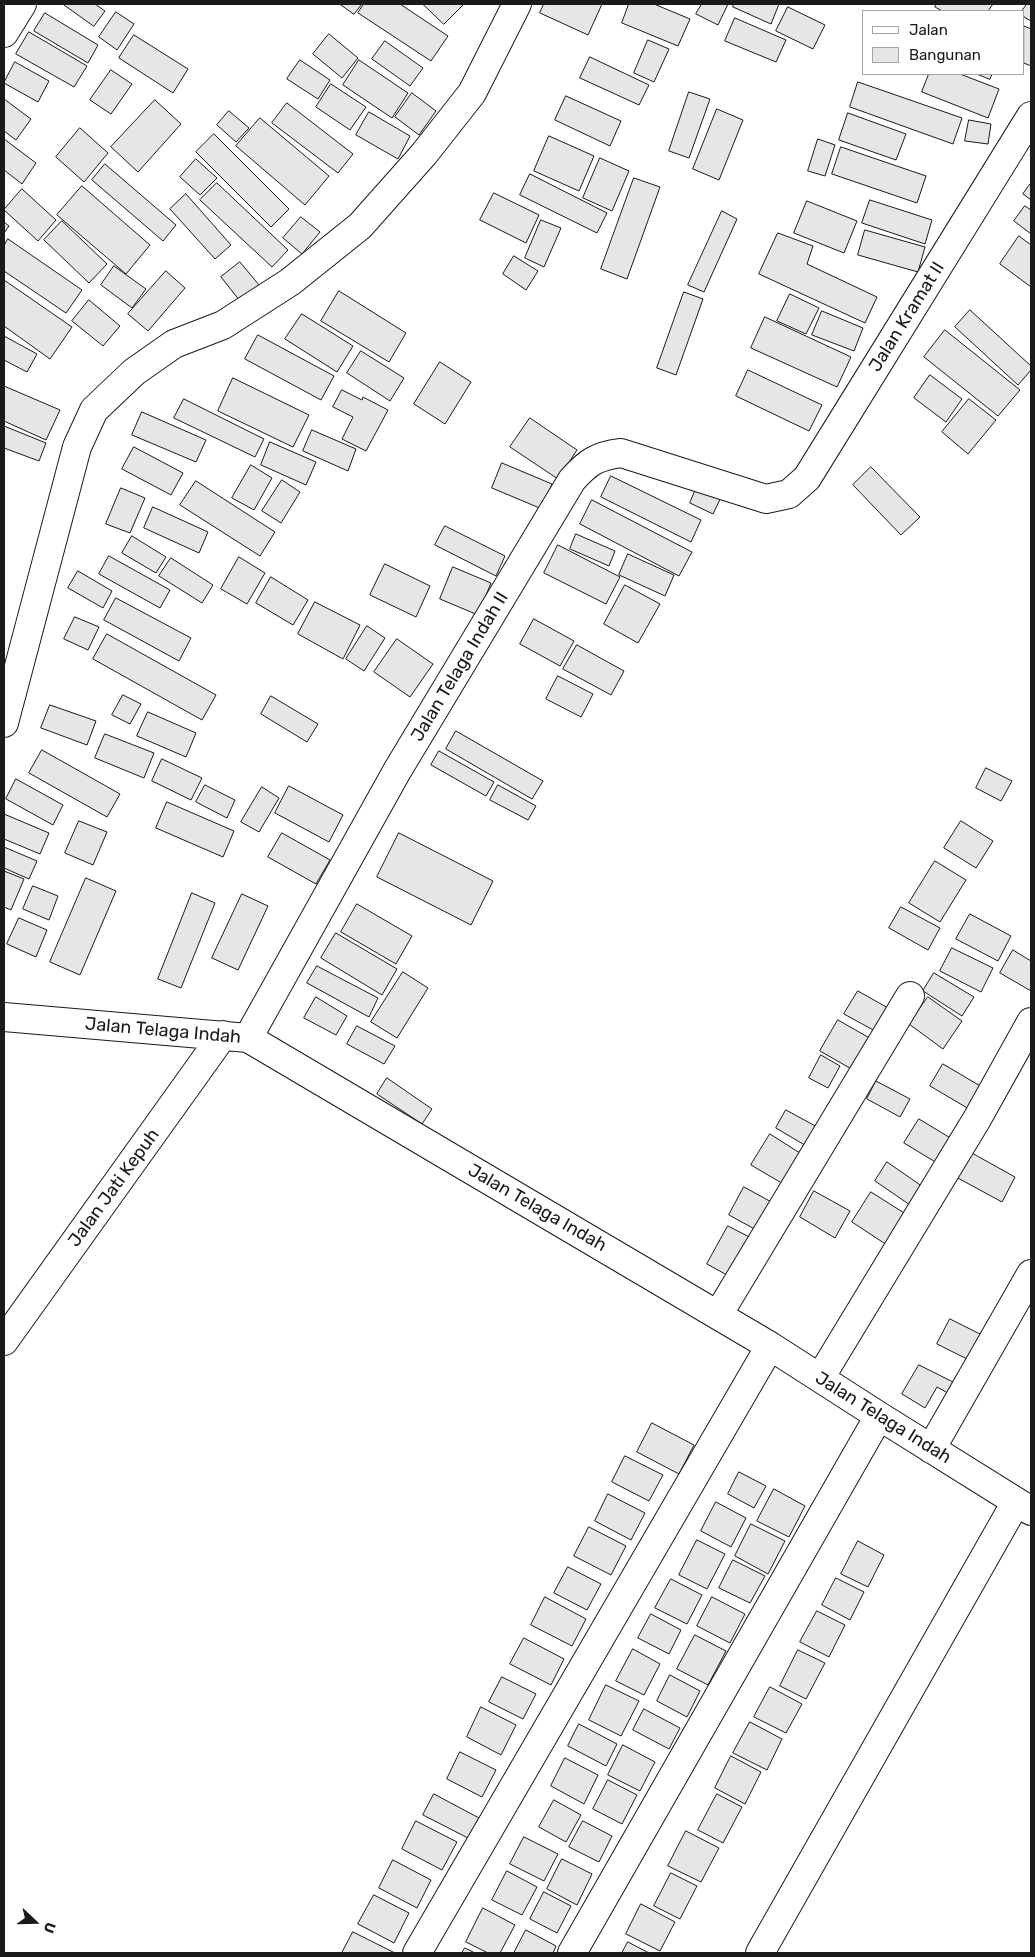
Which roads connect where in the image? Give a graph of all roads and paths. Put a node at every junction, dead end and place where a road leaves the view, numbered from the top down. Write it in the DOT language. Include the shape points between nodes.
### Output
graph roads {
  1 [pos="22,4"];
  2 [pos="517,4"];
  3 [pos="4,33"];
  4 [pos="1031,116"];
  5 [pos="766,499"];
  6 [pos="6,708"];
  7 [pos="910,996"];
  8 [pos="4,1017"];
  9 [pos="1031,1022"];
  10 [pos="236,1037"];
  11 [pos="1031,1274"];
  12 [pos="725,1304"];
  13 [pos="4,1341"];
  14 [pos="770,1346"];
  15 [pos="820,1378"];
  16 [pos="879,1416"];
  17 [pos="931,1448"];
  18 [pos="1024,1507"];
  19 [pos="417,1953"];
  20 [pos="572,1953"];
  21 [pos="760,1953"];
  1 -- 3 [label="street"];
  2 -- 6 [label="street" via="472,93 424,154 360,226 290,282 223,325 174,344 134,372 94,410 77,447"];
  4 -- 5 [label="street, Jalan Kramat II" via="807,478 789,494"];
  5 -- 10 [label="street, Jalan Telaga Indah II" via="621,453 594,459 581,469"];
  7 -- 12 [label="street"];
  8 -- 10 [label="street, Jalan Telaga Indah"];
  9 -- 15 [label="street"];
  10 -- 12 [label="street, Jalan Telaga Indah"];
  10 -- 13 [label="street, Jalan Jati Kepuh"];
  11 -- 17 [label="street"];
  12 -- 14 [label="street, Jalan Telaga Indah"];
  14 -- 15 [label="street, Jalan Telaga Indah"];
  14 -- 19 [label="street"];
  15 -- 16 [label="street, Jalan Telaga Indah"];
  16 -- 17 [label="street, Jalan Telaga Indah"];
  16 -- 20 [label="street"];
  17 -- 18 [label="street, Jalan Telaga Indah"];
  18 -- 21 [label="street"];
}
